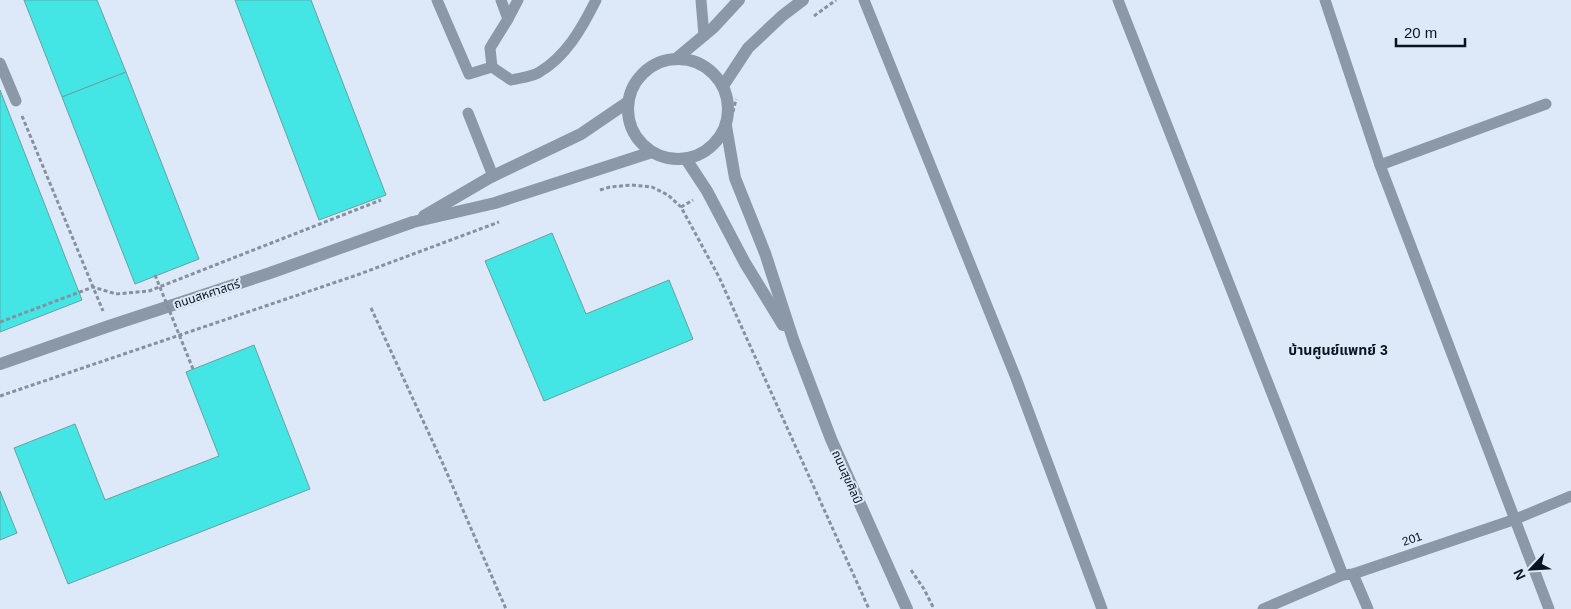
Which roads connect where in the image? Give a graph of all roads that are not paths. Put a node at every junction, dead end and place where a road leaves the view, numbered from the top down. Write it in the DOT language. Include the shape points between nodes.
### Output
graph roads {
  1 [pos="437,0"];
  2 [pos="501,0"];
  3 [pos="518,0"];
  4 [pos="596,0"];
  5 [pos="701,0"];
  6 [pos="739,0"];
  7 [pos="803,0"];
  8 [pos="864,0"];
  9 [pos="1118,0"];
  10 [pos="1325,0"];
  11 [pos="508,19"];
  12 [pos="704,36"];
  13 [pos="677,58"];
  14 [pos="0,63"];
  15 [pos="492,68"];
  16 [pos="723,86"];
  17 [pos="16,101"];
  18 [pos="628,102"];
  19 [pos="1546,104"];
  20 [pos="468,114"];
  21 [pos="726,126"];
  22 [pos="652,152"];
  23 [pos="686,159"];
  24 [pos="1380,165"];
  25 [pos="493,176"];
  26 [pos="413,222"];
  27 [pos="794,342"];
  28 [pos="0,364"];
  29 [pos="1571,496"];
  30 [pos="1516,519"];
  31 [pos="1348,575"];
  32 [pos="1266,608"];
  33 [pos="906,609"];
  34 [pos="1102,609"];
  35 [pos="1368,609"];
  36 [pos="1549,609"];
  1 -- 15 [label="lane" via="469,74"];
  2 -- 11 [label="lane"];
  3 -- 11 [label="lane"];
  4 -- 15 [label="lane" via="580,31 557,59 537,74 511,80"];
  5 -- 12 [label="lane"];
  6 -- 12 [label="street"];
  7 -- 16 [label="street" via="748,48"];
  8 -- 34 [label="lane" via="1016,378"];
  9 -- 31 [label="lane"];
  10 -- 24 [label="lane"];
  11 -- 15 [label="lane" via="490,48"];
  12 -- 13 [label="street"];
  13 -- 16 [label="street" via="704,65"];
  13 -- 18 [label="street" via="650,66 639,76"];
  14 -- 17 [label="lane"];
  16 -- 21 [label="street" via="727,98"];
  18 -- 22 [label="street" via="628,117 633,131"];
  18 -- 25 [label="street" via="580,134"];
  19 -- 24 [label="lane"];
  20 -- 25 [label="lane"];
  21 -- 23 [label="street" via="710,148"];
  21 -- 27 [label="street" via="735,178 766,253"];
  22 -- 23 [label="street" via="668,158"];
  22 -- 26 [label="street" via="495,204"];
  23 -- 27 [label="street" via="707,191 745,264"];
  24 -- 30 [label="lane"];
  25 -- 26 [label="street"];
  26 -- 28 [label="street, ถนนสหศาสตร์"];
  27 -- 33 [label="street, ถนนสุขศิลป์" via="830,439"];
  29 -- 30 [label="lane, 201"];
  30 -- 31 [label="lane, 201"];
  30 -- 36 [label="lane"];
  31 -- 32 [label="lane, 201"];
  31 -- 35 [label="lane"];
}
